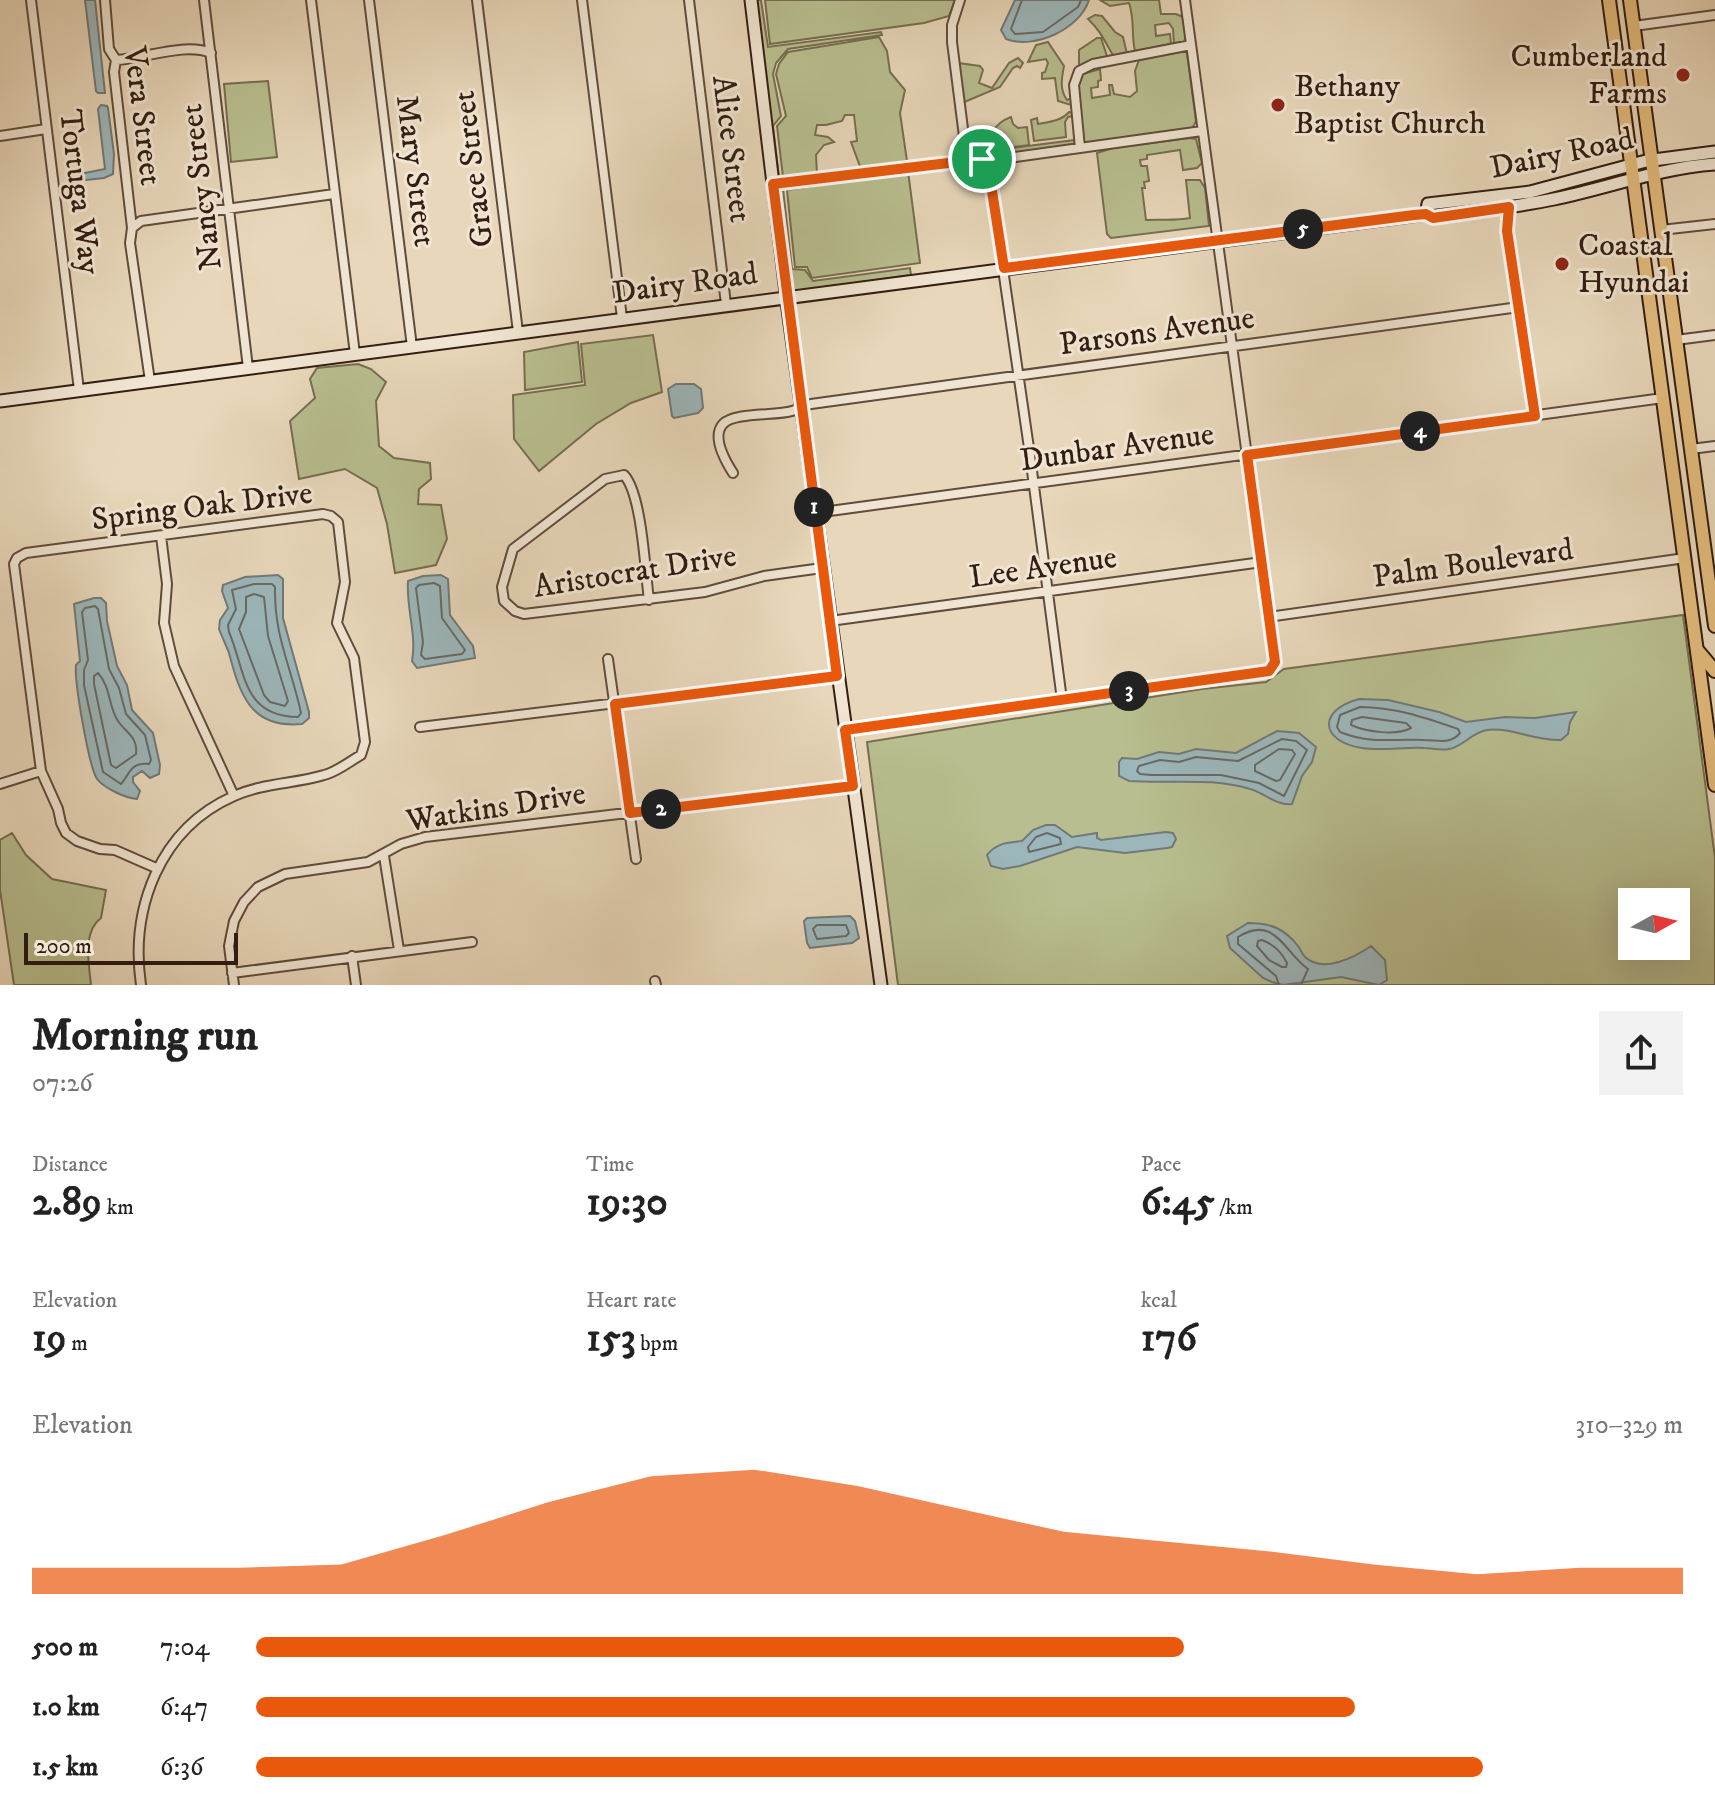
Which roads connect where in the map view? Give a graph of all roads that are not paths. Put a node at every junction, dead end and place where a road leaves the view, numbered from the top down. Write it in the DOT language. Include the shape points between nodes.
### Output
graph roads {
  1 [pos="31,0"];
  2 [pos="105,0"];
  3 [pos="204,0"];
  4 [pos="311,0"];
  5 [pos="369,0"];
  6 [pos="477,0"];
  7 [pos="582,0"];
  8 [pos="689,0"];
  9 [pos="751,0"];
  10 [pos="960,0"];
  11 [pos="1185,0"];
  12 [pos="1609,0"];
  13 [pos="1630,0"];
  14 [pos="1715,15"];
  15 [pos="1634,26"];
  16 [pos="1613,29"];
  17 [pos="1191,45"];
  18 [pos="211,53"];
  19 [pos="1638,59"];
  20 [pos="116,60"];
  21 [pos="46,129"];
  22 [pos="1202,131"];
  23 [pos="0,136"];
  24 [pos="1080,148"];
  25 [pos="1715,152"];
  26 [pos="987,159"];
  27 [pos="967,160"];
  28 [pos="1715,164"];
  29 [pos="1653,166"];
  30 [pos="1632,172"];
  31 [pos="773,184"];
  32 [pos="1511,193"];
  33 [pos="334,194"];
  34 [pos="1509,207"];
  35 [pos="229,209"];
  36 [pos="1426,214"];
  37 [pos="1715,224"];
  38 [pos="132,228"];
  39 [pos="1661,230"];
  40 [pos="1217,240"];
  41 [pos="1004,268"];
  42 [pos="786,296"];
  43 [pos="726,304"];
  44 [pos="1650,306"];
  45 [pos="1519,307"];
  46 [pos="622,318"];
  47 [pos="518,332"];
  48 [pos="1715,335"];
  49 [pos="1676,340"];
  50 [pos="1232,346"];
  51 [pos="412,347"];
  52 [pos="355,354"];
  53 [pos="248,368"];
  54 [pos="1019,376"];
  55 [pos="150,381"];
  56 [pos="79,390"];
  57 [pos="1663,398"];
  58 [pos="0,401"];
  59 [pos="801,407"];
  60 [pos="1535,416"];
  61 [pos="1688,426"];
  62 [pos="1715,446"];
  63 [pos="1691,449"];
  64 [pos="1247,455"];
  65 [pos="733,473"];
  66 [pos="1034,483"];
  67 [pos="815,513"];
  68 [pos="1680,526"];
  69 [pos="161,536"];
  70 [pos="1710,554"];
  71 [pos="1685,558"];
  72 [pos="1262,562"];
  73 [pos="822,568"];
  74 [pos="1709,583"];
  75 [pos="1048,592"];
  76 [pos="649,600"];
  77 [pos="1268,617"];
  78 [pos="830,621"];
  79 [pos="1715,626"];
  80 [pos="1697,649"];
  81 [pos="608,659"];
  82 [pos="1715,671"];
  83 [pos="837,676"];
  84 [pos="1062,700"];
  85 [pos="615,704"];
  86 [pos="420,727"];
  87 [pos="845,730"];
  88 [pos="41,771"];
  89 [pos="0,784"];
  90 [pos="1715,785"];
  91 [pos="853,786"];
  92 [pos="234,796"];
  93 [pos="630,813"];
  94 [pos="384,856"];
  95 [pos="636,859"];
  96 [pos="156,868"];
  97 [pos="472,942"];
  98 [pos="399,950"];
  99 [pos="352,956"];
  100 [pos="232,973"];
  101 [pos="141,985"];
  102 [pos="234,985"];
  103 [pos="356,985"];
  104 [pos="881,985"];
  1 -- 21 [label="street, Tortuga Way"];
  2 -- 20 [label="street, Vera Street" via="109,49"];
  3 -- 18 [label="street, Nancy Street"];
  4 -- 33 [label="street"];
  5 -- 51 [label="street, Mary Street"];
  6 -- 47 [label="street, Grace Street"];
  7 -- 46 [label="street"];
  8 -- 43 [label="street, Alice Street"];
  9 -- 31 [label="street"];
  10 -- 27 [label="street" via="952,42"];
  11 -- 17 [label="street"];
  12 -- 16 [label="main road"];
  13 -- 15 [label="main road"];
  14 -- 15 [label="street"];
  15 -- 19 [label="main road"];
  16 -- 19 [label="main road" via="1626,37"];
  16 -- 30 [label="main road"];
  17 -- 22 [label="street"];
  17 -- 24 [label="street" via="1079,71 1074,85"];
  18 -- 20 [label="street" via="164,51"];
  18 -- 35 [label="street, Nancy Street"];
  19 -- 29 [label="main road"];
  20 -- 38 [label="street, Vera Street"];
  21 -- 23 [label="street"];
  21 -- 56 [label="street, Tortuga Way"];
  22 -- 24 [label="street"];
  22 -- 40 [label="street"];
  24 -- 26 [label="street"];
  25 -- 29 [label="street, Dairy Road"];
  26 -- 27 [label="street"];
  26 -- 41 [label="street"];
  27 -- 31 [label="street"];
  28 -- 29 [label="street, Dairy Road"];
  29 -- 30 [label="street, Dairy Road"];
  29 -- 39 [label="main road"];
  30 -- 32 [label="street, Dairy Road"];
  30 -- 34 [label="street, Dairy Road" via="1555,199"];
  30 -- 44 [label="main road"];
  31 -- 42 [label="street"];
  32 -- 34 [label="street"];
  32 -- 36 [label="street, Dairy Road" via="1428,204"];
  33 -- 35 [label="street"];
  33 -- 52 [label="street"];
  34 -- 36 [label="street, Dairy Road" via="1433,218"];
  34 -- 45 [label="street" via="1507,231"];
  35 -- 38 [label="street" via="141,221"];
  35 -- 53 [label="street, Nancy Street"];
  36 -- 40 [label="street, Dairy Road"];
  37 -- 39 [label="street"];
  38 -- 55 [label="street, Vera Street"];
  39 -- 49 [label="main road"];
  40 -- 41 [label="street, Dairy Road"];
  40 -- 50 [label="street"];
  41 -- 42 [label="street, Dairy Road"];
  41 -- 54 [label="street"];
  42 -- 43 [label="street, Dairy Road"];
  42 -- 59 [label="street"];
  43 -- 46 [label="street, Dairy Road"];
  44 -- 49 [label="main road" via="1660,328"];
  44 -- 57 [label="main road"];
  45 -- 50 [label="street, Parsons Avenue"];
  45 -- 60 [label="street"];
  46 -- 47 [label="street, Dairy Road"];
  47 -- 51 [label="street, Dairy Road"];
  48 -- 49 [label="street"];
  49 -- 61 [label="main road"];
  50 -- 54 [label="street, Parsons Avenue"];
  50 -- 64 [label="street"];
  51 -- 52 [label="street, Dairy Road"];
  52 -- 53 [label="street, Dairy Road"];
  53 -- 55 [label="street, Dairy Road"];
  54 -- 59 [label="street, Parsons Avenue"];
  54 -- 66 [label="street"];
  55 -- 56 [label="street, Dairy Road"];
  56 -- 58 [label="street, Dairy Road"];
  57 -- 60 [label="street, Dunbar Avenue"];
  57 -- 61 [label="main road"];
  57 -- 68 [label="main road"];
  59 -- 65 [label="street, Parsons Avenue" via="723,424 719,441"];
  59 -- 67 [label="street"];
  60 -- 64 [label="street, Dunbar Avenue"];
  61 -- 63 [label="main road"];
  62 -- 63 [label="street"];
  63 -- 70 [label="main road"];
  64 -- 66 [label="street, Dunbar Avenue"];
  64 -- 72 [label="street"];
  66 -- 67 [label="street, Dunbar Avenue"];
  66 -- 75 [label="street"];
  67 -- 73 [label="street"];
  68 -- 70 [label="main road" via="1697,552"];
  68 -- 71 [label="main road"];
  69 -- 88 [label="street, Spring Oak Drive" via="17,558"];
  69 -- 92 [label="street" via="174,666"];
  69 -- 92 [label="street, Spring Oak Drive" via="323,514 338,522 345,582 337,623 354,658 365,742 361,755 326,775"];
  70 -- 74 [label="main road"];
  71 -- 74 [label="main road" via="1699,566"];
  71 -- 77 [label="street, Palm Boulevard"];
  71 -- 80 [label="main road"];
  72 -- 75 [label="street, Lee Avenue"];
  72 -- 77 [label="street"];
  73 -- 76 [label="street, Aristocrat Drive"];
  73 -- 78 [label="street"];
  74 -- 79 [label="main road"];
  75 -- 78 [label="street, Lee Avenue"];
  75 -- 84 [label="street"];
  76 -- 76 [label="street, Aristocrat Drive" via="636,502 624,475 605,479 513,549 502,587 504,601 526,614"];
  77 -- 84 [label="street" via="1274,667 1269,671"];
  78 -- 83 [label="street"];
  80 -- 82 [label="main road"];
  80 -- 90 [label="main road"];
  81 -- 85 [label="street"];
  83 -- 85 [label="street"];
  83 -- 87 [label="street"];
  84 -- 87 [label="street"];
  85 -- 86 [label="street"];
  85 -- 93 [label="street"];
  87 -- 91 [label="street"];
  88 -- 89 [label="street"];
  88 -- 96 [label="street, Spring Oak Drive" via="66,833"];
  91 -- 93 [label="street, Watkins Drive"];
  91 -- 104 [label="street"];
  92 -- 96 [label="street, Spring Oak Drive" via="188,827"];
  93 -- 94 [label="street, Watkins Drive" via="425,837"];
  93 -- 95 [label="street"];
  94 -- 98 [label="street"];
  94 -- 100 [label="street, Watkins Drive" via="285,874 258,887 234,921 229,946"];
  96 -- 101 [label="street, Spring Oak Drive" via="138,928"];
  97 -- 98 [label="street"];
  98 -- 99 [label="street"];
  99 -- 100 [label="street"];
  99 -- 103 [label="street"];
  100 -- 102 [label="street, Watkins Drive"];
}
